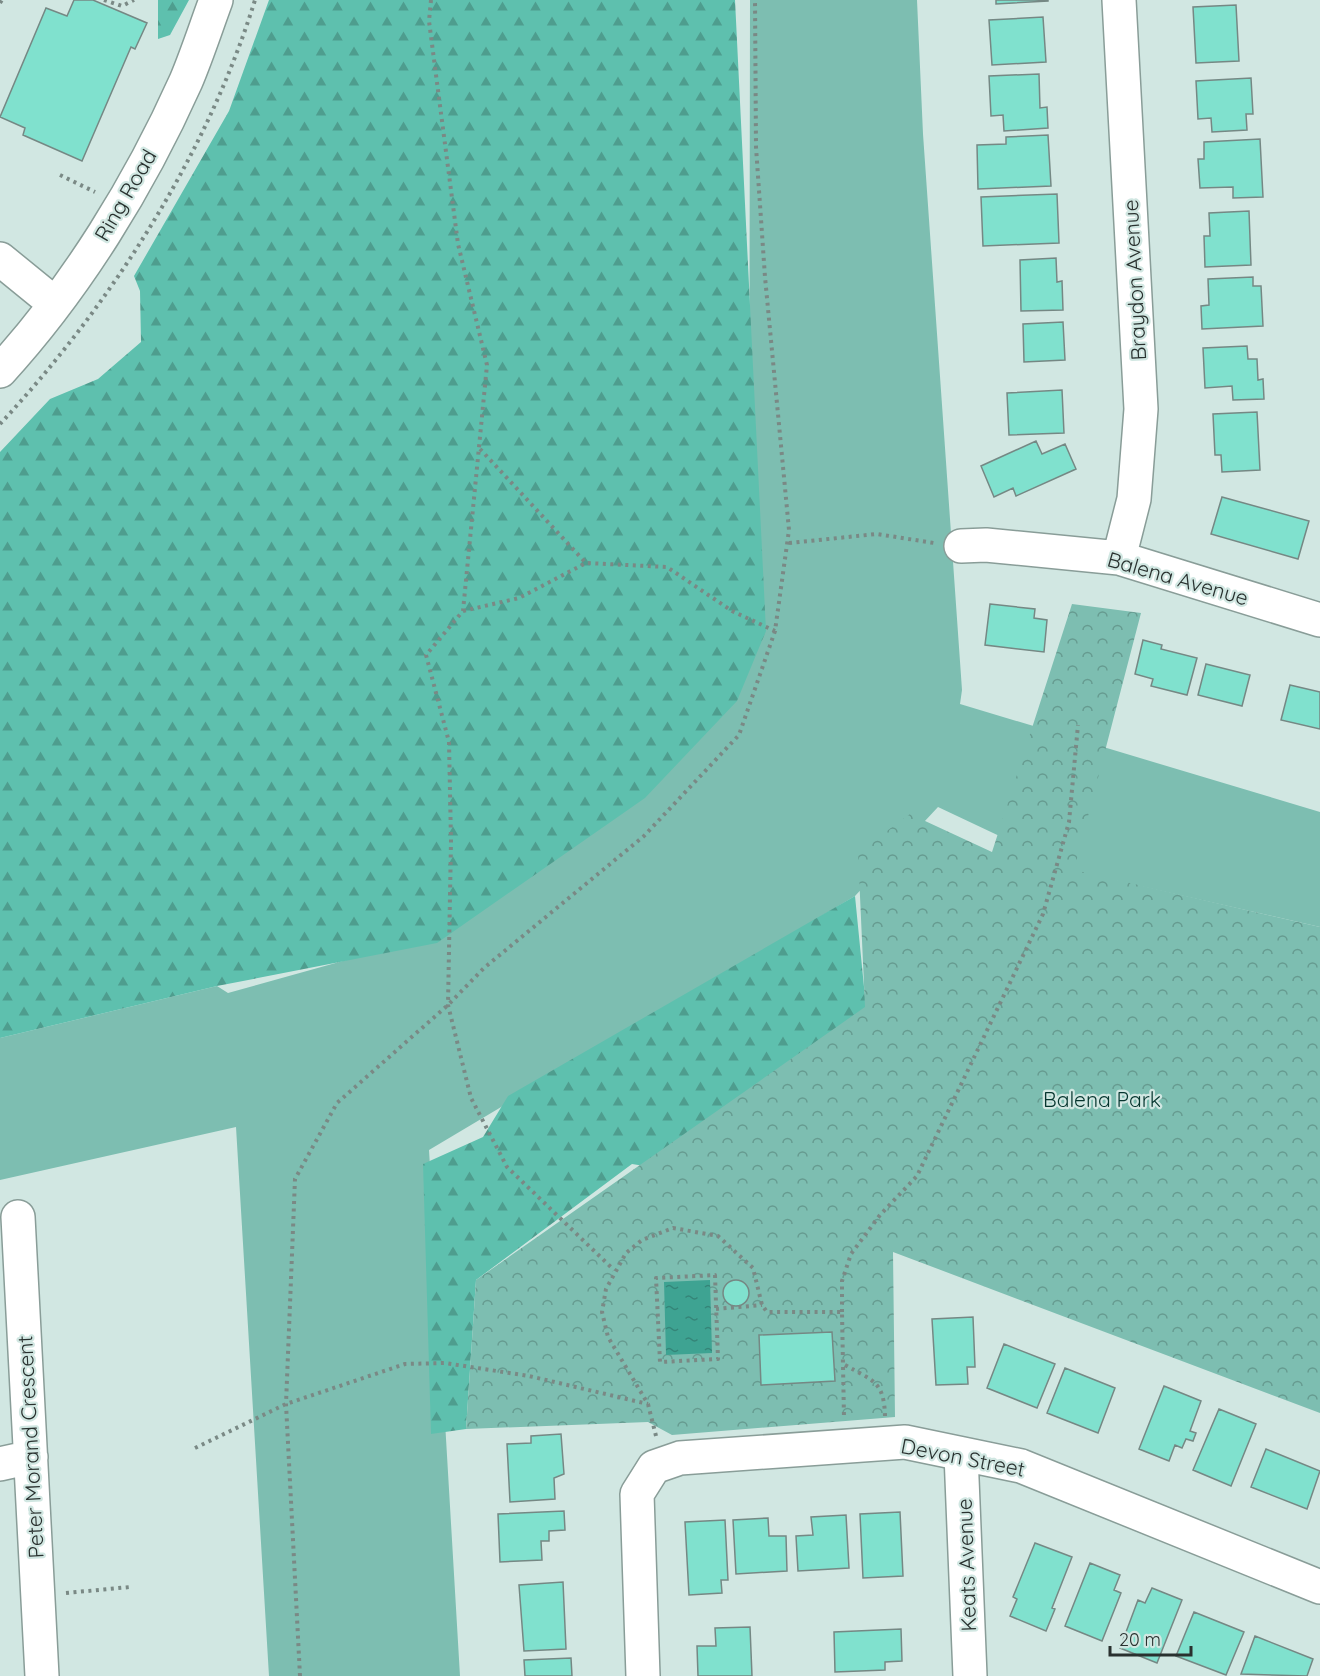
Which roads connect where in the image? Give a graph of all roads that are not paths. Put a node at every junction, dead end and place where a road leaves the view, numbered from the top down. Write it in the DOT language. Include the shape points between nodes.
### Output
graph roads {
  1 [pos="216,0"];
  2 [pos="1119,0"];
  3 [pos="0,259"];
  4 [pos="54,303"];
  5 [pos="0,371"];
  6 [pos="962,546"];
  7 [pos="1119,558"];
  8 [pos="1320,620"];
  9 [pos="18,1217"];
  10 [pos="961,1454"];
  11 [pos="31,1457"];
  12 [pos="0,1464"];
  13 [pos="1320,1587"];
  14 [pos="42,1676"];
  15 [pos="643,1676"];
  16 [pos="970,1676"];
  1 -- 4 [label="street, Ring Road" via="186,80 156,141 98,241"];
  2 -- 7 [label="street, Braydon Avenue" via="1141,409 1134,499"];
  3 -- 4 [label="street"];
  4 -- 5 [label="street, Ring Road"];
  6 -- 7 [label="street, Balena Avenue"];
  7 -- 8 [label="street, Balena Avenue"];
  9 -- 11 [label="street, Peter Morand Crescent"];
  10 -- 13 [label="street, Devon Street" via="1021,1466"];
  10 -- 15 [label="street, Devon Street" via="905,1442 680,1458 654,1467 637,1494"];
  10 -- 16 [label="street, Keats Avenue"];
  11 -- 12 [label="street"];
  11 -- 14 [label="street, Peter Morand Crescent"];
}
